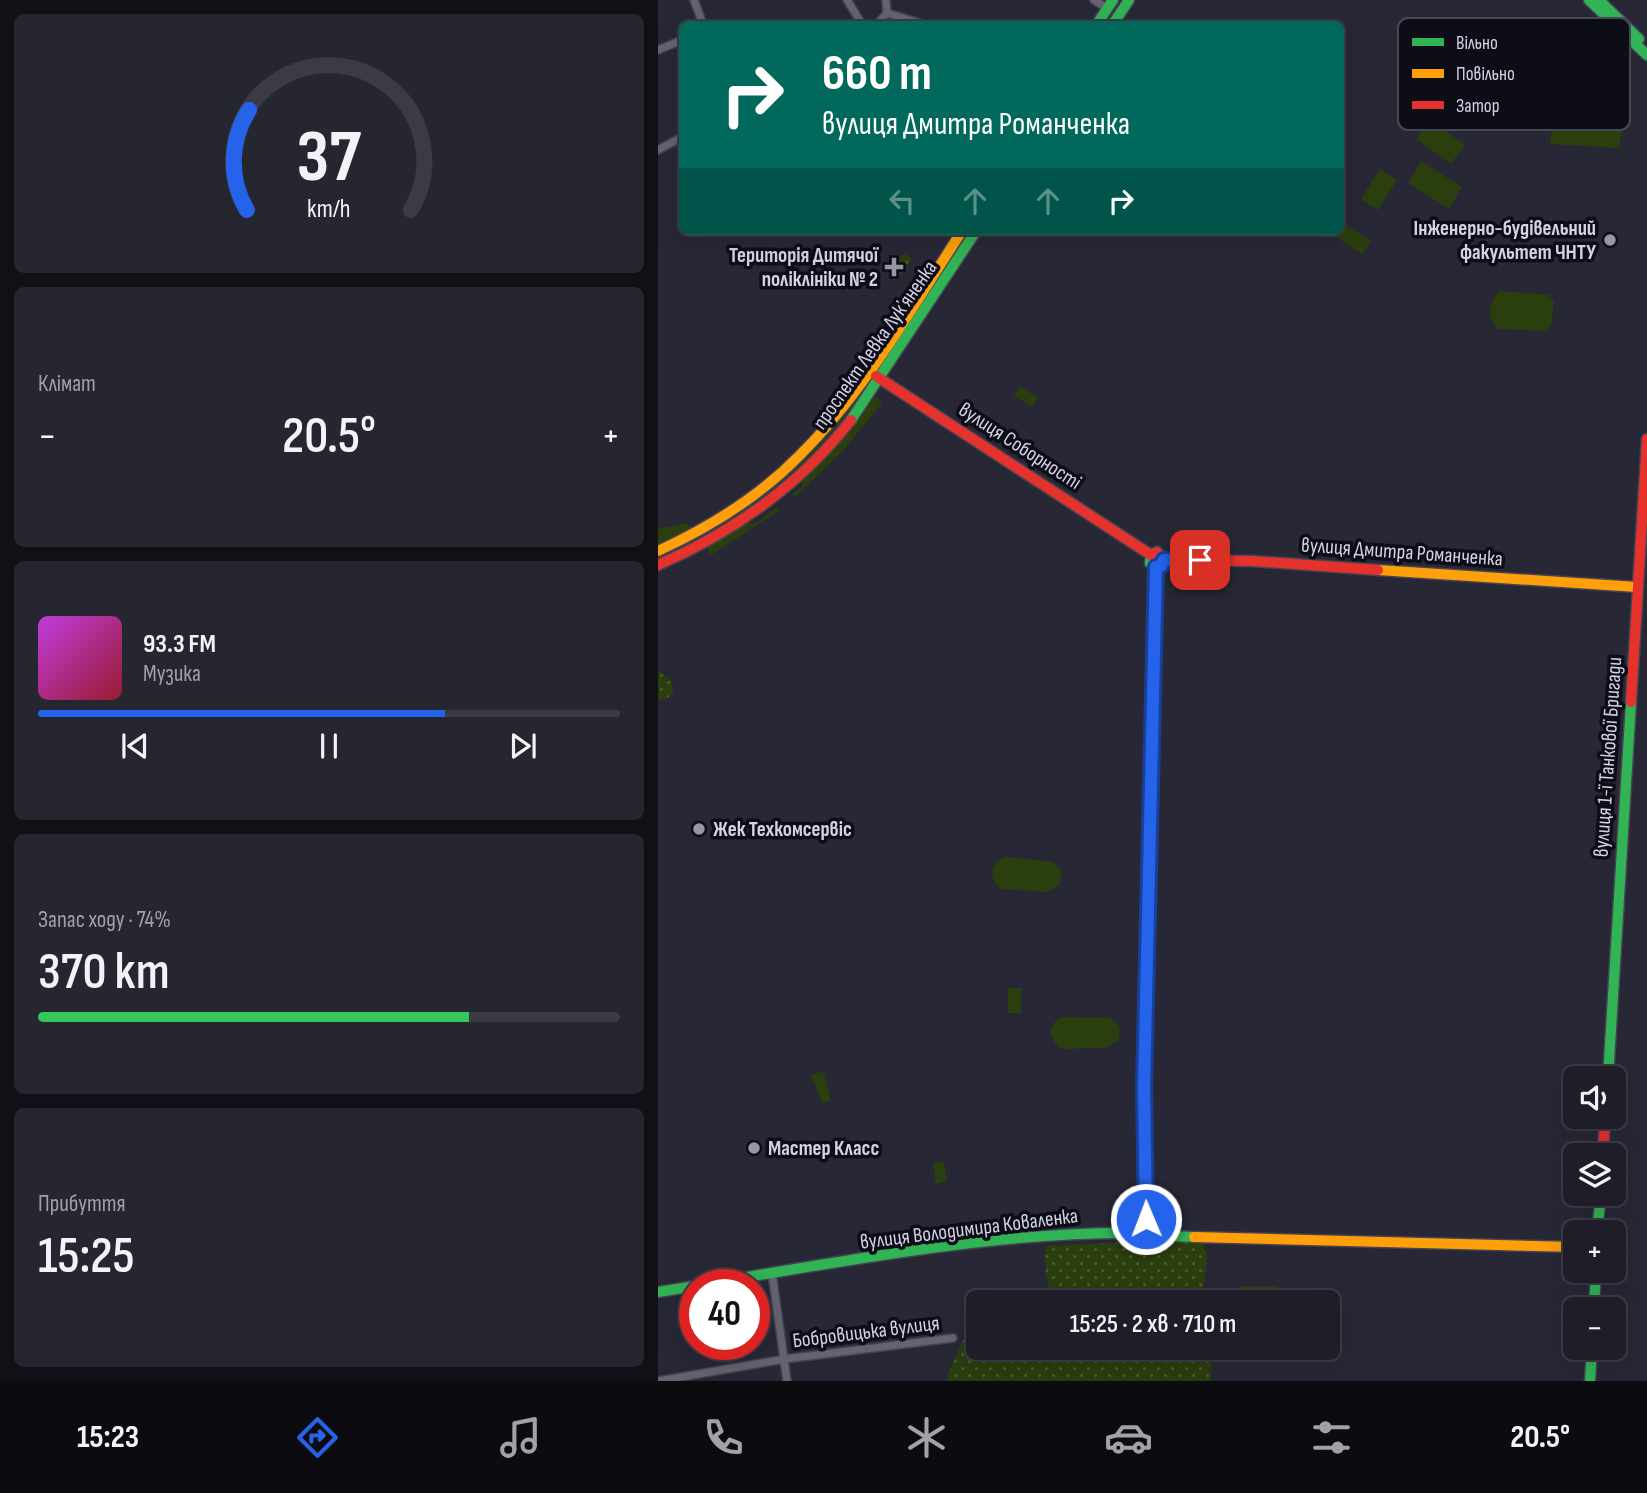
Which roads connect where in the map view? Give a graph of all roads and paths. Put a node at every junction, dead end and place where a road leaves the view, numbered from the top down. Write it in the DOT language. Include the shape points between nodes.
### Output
graph roads {
  1 [pos="694,0"];
  2 [pos="846,0"];
  3 [pos="886,0"];
  4 [pos="1094,0"];
  5 [pos="1129,0"];
  6 [pos="1589,0"];
  7 [pos="1599,0"];
  8 [pos="1110,4"];
  9 [pos="887,13"];
  10 [pos="1608,18"];
  11 [pos="1618,18"];
  12 [pos="701,21"];
  13 [pos="860,21"];
  14 [pos="880,21"];
  15 [pos="913,21"];
  16 [pos="1099,21"];
  17 [pos="1115,21"];
  18 [pos="1630,30"];
  19 [pos="1630,39"];
  20 [pos="679,41"];
  21 [pos="1647,46"];
  22 [pos="658,50"];
  23 [pos="1647,55"];
  24 [pos="679,139"];
  25 [pos="658,150"];
  26 [pos="959,235"];
  27 [pos="973,235"];
  28 [pos="869,371"];
  29 [pos="880,378"];
  30 [pos="1647,439"];
  31 [pos="658,551"];
  32 [pos="1160,563"];
  33 [pos="658,565"];
  34 [pos="1637,587"];
  35 [pos="1609,1066"];
  36 [pos="1146,1232"];
  37 [pos="1563,1247"];
  38 [pos="772,1273"];
  39 [pos="679,1289"];
  40 [pos="658,1292"];
  41 [pos="953,1338"];
  42 [pos="785,1359"];
  43 [pos="1591,1360"];
  44 [pos="1589,1378"];
  45 [pos="658,1381"];
  46 [pos="787,1381"];
  1 -- 12 [label="street"];
  2 -- 13 [label="street"];
  3 -- 9 [label="street"];
  4 -- 8 [label="street"];
  5 -- 17 [label="street"];
  6 -- 10 [label="street"];
  7 -- 11 [label="street"];
  8 -- 16 [label="street"];
  9 -- 14 [label="street"];
  9 -- 15 [label="street"];
  18 -- 21 [label="street"];
  19 -- 23 [label="street"];
  20 -- 22 [label="street"];
  24 -- 25 [label="street"];
  26 -- 28 [label="street, проспект Левка Лукʼяненка"];
  27 -- 29 [label="street, проспект Левка Лукʼяненка"];
  28 -- 29 [label="street, вулиця Соборності"];
  28 -- 31 [label="street, проспект Левка Лукʼяненка" via="834,418 781,472 719,518"];
  29 -- 32 [label="street, вулиця Соборності" via="1151,555 1159,552"];
  29 -- 33 [label="street, проспект Левка Лукʼяненка" via="840,433 775,494 711,538"];
  30 -- 34 [label="street, вулиця 1-ї Танкової Бригади"];
  32 -- 34 [label="street, вулиця Дмитра Романченка" via="1252,561"];
  32 -- 36 [label="street" via="1144,1087"];
  34 -- 35 [label="street, вулиця 1-ї Танкової Бригади"];
  36 -- 37 [label="street, вулиця Володимира Коваленка"];
  36 -- 38 [label="street, вулиця Володимира Коваленка" via="997,1241"];
  38 -- 42 [label="street"];
  39 -- 40 [label="street"];
  41 -- 42 [label="street, Бобровицька вулиця"];
  42 -- 45 [label="street, Бобровицька вулиця"];
  42 -- 46 [label="street"];
  43 -- 44 [label="street"];
}
